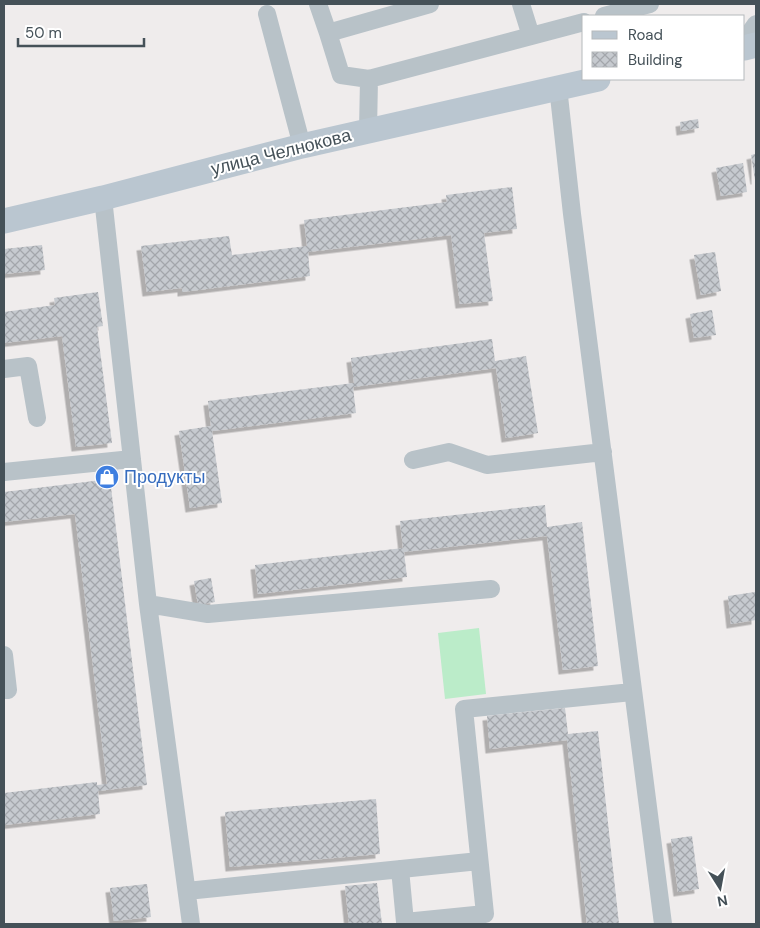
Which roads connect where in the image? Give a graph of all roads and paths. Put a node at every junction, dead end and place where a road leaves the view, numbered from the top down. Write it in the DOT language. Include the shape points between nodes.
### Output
graph roads {
  1 [pos="318,4"];
  2 [pos="430,4"];
  3 [pos="521,4"];
  4 [pos="650,4"];
  5 [pos="267,14"];
  6 [pos="608,15"];
  7 [pos="582,23"];
  8 [pos="756,24"];
  9 [pos="328,33"];
  10 [pos="532,36"];
  11 [pos="745,40"];
  12 [pos="369,79"];
  13 [pos="593,80"];
  14 [pos="558,87"];
  15 [pos="368,131"];
  16 [pos="302,146"];
  17 [pos="103,198"];
  18 [pos="4,221"];
  19 [pos="4,369"];
  20 [pos="37,418"];
  21 [pos="603,452"];
  22 [pos="132,459"];
  23 [pos="413,460"];
  24 [pos="4,472"];
  25 [pos="491,589"];
  26 [pos="148,604"];
  27 [pos="4,654"];
  28 [pos="4,690"];
  29 [pos="632,692"];
  30 [pos="479,861"];
  31 [pos="400,869"];
  32 [pos="186,891"];
  33 [pos="191,924"];
  34 [pos="663,924"];
  1 -- 9 [label="street"];
  2 -- 9 [label="street"];
  3 -- 10 [label="street"];
  4 -- 6 [label="street"];
  5 -- 16 [label="street"];
  7 -- 10 [label="street"];
  8 -- 11 [label="street"];
  9 -- 12 [label="street" via="341,75"];
  10 -- 12 [label="street"];
  12 -- 15 [label="street"];
  13 -- 14 [label="main road, улица Челнокова"];
  14 -- 15 [label="main road, улица Челнокова"];
  14 -- 21 [label="street"];
  15 -- 16 [label="main road, улица Челнокова"];
  16 -- 17 [label="main road, улица Челнокова"];
  17 -- 18 [label="main road, улица Челнокова"];
  17 -- 22 [label="street"];
  19 -- 20 [label="street" via="28,366"];
  21 -- 23 [label="street" via="487,465 449,452"];
  21 -- 29 [label="street"];
  22 -- 24 [label="street"];
  22 -- 26 [label="street"];
  25 -- 26 [label="street" via="208,614"];
  26 -- 32 [label="street"];
  27 -- 28 [label="street" via="8,690"];
  29 -- 30 [label="street" via="464,709"];
  29 -- 34 [label="street"];
  30 -- 31 [label="street"];
  30 -- 31 [label="street" via="484,914 415,921 405,922"];
  31 -- 32 [label="street"];
  32 -- 33 [label="street"];
}
